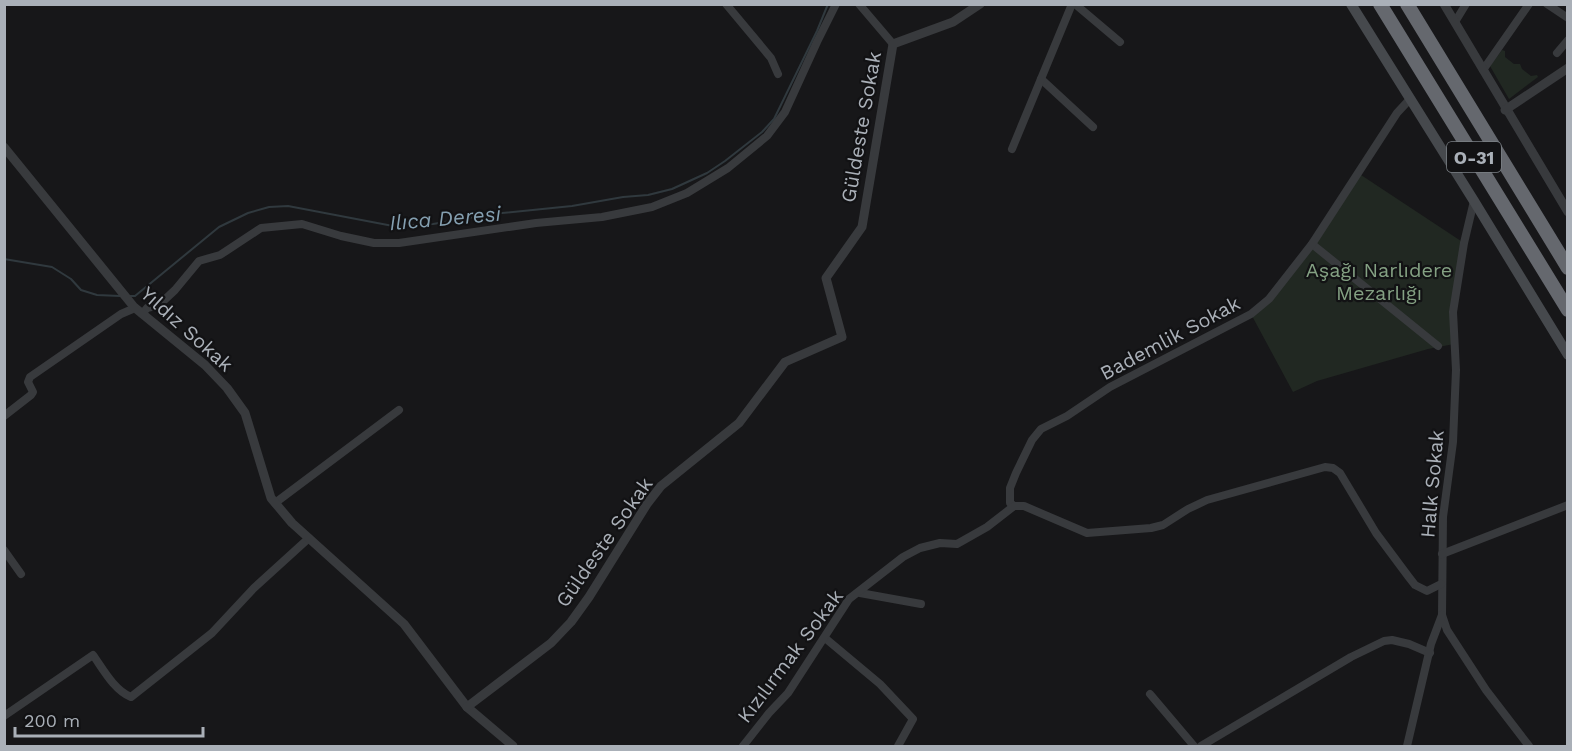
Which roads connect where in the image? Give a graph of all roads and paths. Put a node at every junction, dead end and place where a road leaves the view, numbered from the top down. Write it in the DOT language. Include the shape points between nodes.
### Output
graph roads {
  1 [pos="726,4"];
  2 [pos="836,4"];
  3 [pos="860,4"];
  4 [pos="980,4"];
  5 [pos="1074,4"];
  6 [pos="1351,4"];
  7 [pos="1380,4"];
  8 [pos="1407,4"];
  9 [pos="1444,4"];
  10 [pos="1466,4"];
  11 [pos="1529,4"];
  12 [pos="1548,4"];
  13 [pos="1568,18"];
  14 [pos="1455,22"];
  15 [pos="1568,40"];
  16 [pos="1120,42"];
  17 [pos="893,44"];
  18 [pos="1557,53"];
  19 [pos="1568,68"];
  20 [pos="1483,70"];
  21 [pos="778,74"];
  22 [pos="1041,79"];
  23 [pos="1410,99"];
  24 [pos="1505,110"];
  25 [pos="1093,127"];
  26 [pos="5,148"];
  27 [pos="1012,149"];
  28 [pos="1474,201"];
  29 [pos="1568,212"];
  30 [pos="1312,244"];
  31 [pos="1568,268"];
  32 [pos="137,310"];
  33 [pos="1568,310"];
  34 [pos="1438,346"];
  35 [pos="1568,355"];
  36 [pos="399,410"];
  37 [pos="4,416"];
  38 [pos="275,503"];
  39 [pos="1568,505"];
  40 [pos="1014,506"];
  41 [pos="309,538"];
  42 [pos="4,550"];
  43 [pos="1442,554"];
  44 [pos="21,574"];
  45 [pos="1441,584"];
  46 [pos="860,592"];
  47 [pos="921,604"];
  48 [pos="1442,615"];
  49 [pos="825,638"];
  50 [pos="1430,653"];
  51 [pos="1150,694"];
  52 [pos="467,707"];
  53 [pos="4,716"];
  54 [pos="513,747"];
  55 [pos="743,747"];
  56 [pos="898,747"];
  57 [pos="1194,747"];
  58 [pos="1201,747"];
  59 [pos="1407,747"];
  60 [pos="1529,747"];
  1 -- 21 [label="street" via="771,58"];
  2 -- 32 [label="street" via="785,112 767,136 728,168 687,193 652,207 602,217 399,243 375,243 302,224 261,228 220,255 199,261 159,305"];
  3 -- 17 [label="street"];
  4 -- 17 [label="street, Güldeste Sokak" via="953,22"];
  5 -- 16 [label="street"];
  5 -- 22 [label="street"];
  6 -- 23 [label="main road"];
  7 -- 33 [label="highway, O-31"];
  8 -- 31 [label="highway, O-31"];
  9 -- 14 [label="street"];
  10 -- 14 [label="street"];
  11 -- 20 [label="street"];
  12 -- 13 [label="street"];
  14 -- 20 [label="street"];
  15 -- 18 [label="street"];
  17 -- 52 [label="street, Güldeste Sokak" via="862,227 826,278 842,337 785,362 739,423 662,486 647,504 571,622 551,643"];
  19 -- 24 [label="street"];
  20 -- 24 [label="street"];
  22 -- 25 [label="street"];
  22 -- 27 [label="street"];
  23 -- 28 [label="main road"];
  23 -- 30 [label="street, Bademlik Sokak"];
  24 -- 29 [label="street"];
  26 -- 32 [label="street, Yıldız Sokak"];
  28 -- 35 [label="main road"];
  28 -- 43 [label="street, Halk Sokak" via="1453,312 1453,442"];
  30 -- 34 [label="street"];
  30 -- 40 [label="street, Bademlik Sokak" via="1269,299 1251,314 1110,387 1041,429 1010,488 1010,503"];
  32 -- 37 [label="street" via="121,314 30,377 33,393"];
  32 -- 38 [label="street, Yıldız Sokak" via="227,388 244,413"];
  36 -- 38 [label="street"];
  38 -- 41 [label="street, Yıldız Sokak"];
  39 -- 43 [label="street"];
  40 -- 45 [label="street" via="1024,506 1087,533 1150,528 1164,525 1207,501 1279,479 1333,468 1415,585 1427,591"];
  40 -- 46 [label="street, Kızılırmak Sokak" via="957,544 928,545 903,557"];
  41 -- 52 [label="street, Yıldız Sokak" via="404,624"];
  41 -- 53 [label="street" via="212,633 131,697 118,688 93,655"];
  42 -- 44 [label="street"];
  43 -- 45 [label="street, Halk Sokak"];
  45 -- 48 [label="street, Halk Sokak"];
  46 -- 47 [label="street"];
  46 -- 49 [label="street, Kızılırmak Sokak" via="838,613"];
  48 -- 50 [label="street"];
  48 -- 60 [label="street, Halk Sokak" via="1447,630 1486,690"];
  49 -- 55 [label="street, Kızılırmak Sokak" via="788,693"];
  49 -- 56 [label="street" via="880,684 913,719"];
  50 -- 58 [label="street" via="1392,639 1384,641"];
  50 -- 59 [label="street"];
  51 -- 57 [label="street"];
  52 -- 54 [label="street, Yıldız Sokak"];
}
